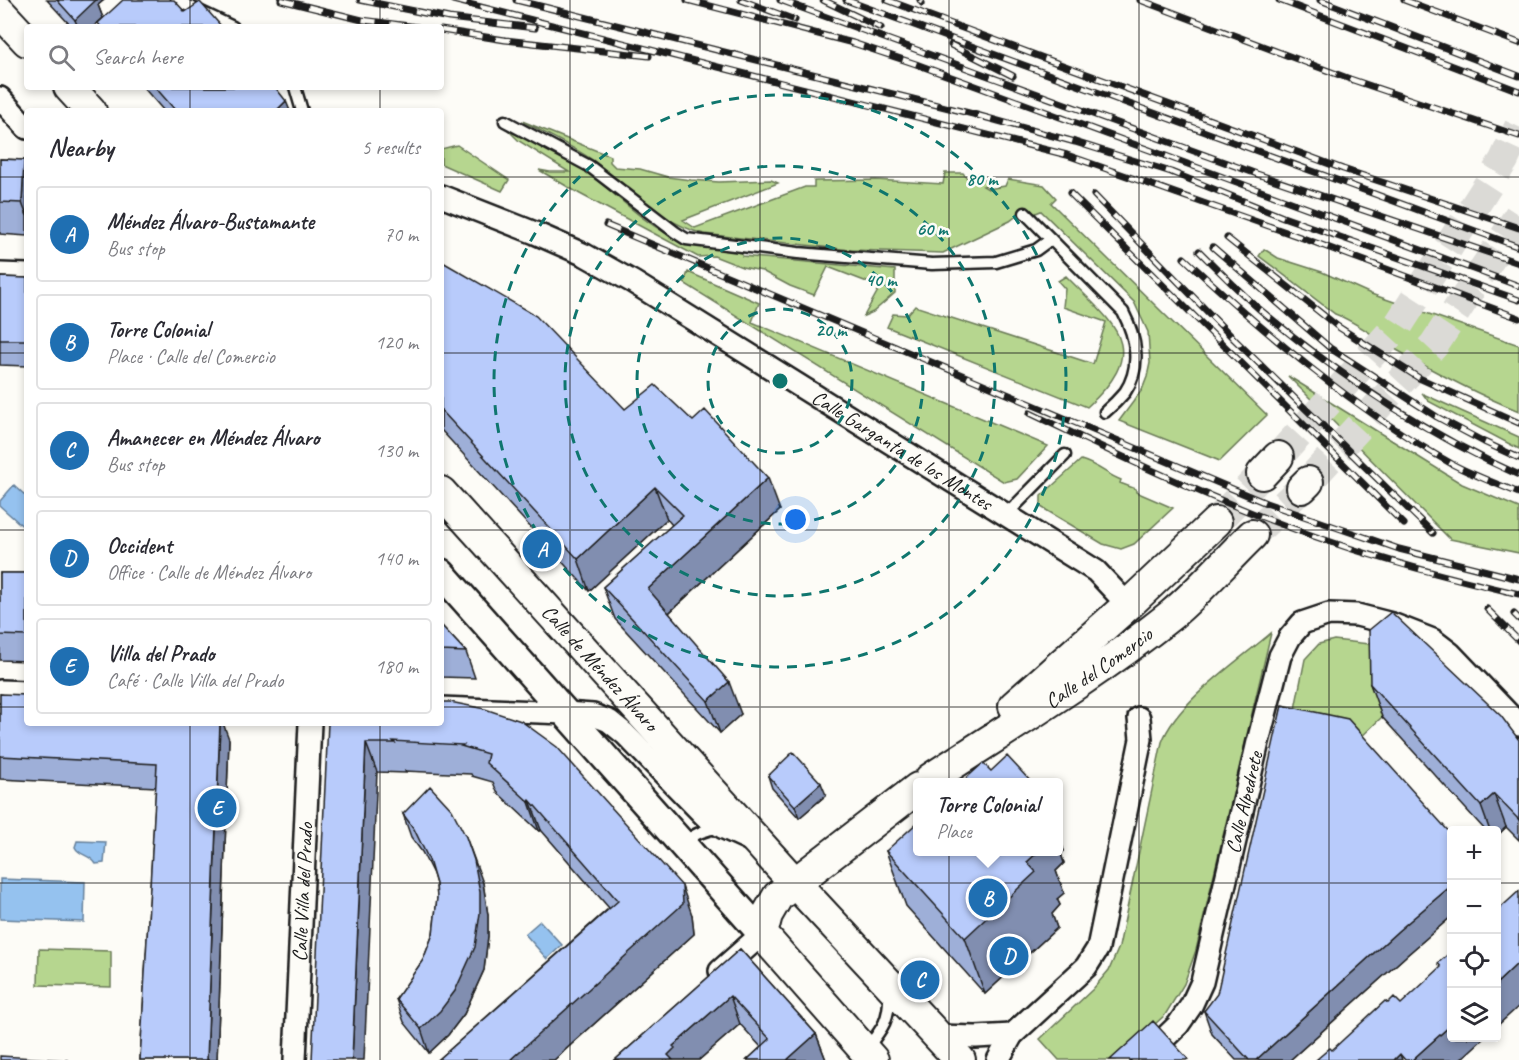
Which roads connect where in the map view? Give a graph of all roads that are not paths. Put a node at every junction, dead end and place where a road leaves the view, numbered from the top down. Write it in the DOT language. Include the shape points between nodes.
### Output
graph roads {
  1 [pos="176,0"];
  2 [pos="0,12"];
  3 [pos="227,24"];
  4 [pos="24,38"];
  5 [pos="72,90"];
  6 [pos="296,90"];
  7 [pos="0,98"];
  8 [pos="88,108"];
  9 [pos="301,108"];
  10 [pos="505,121"];
  11 [pos="24,125"];
  12 [pos="444,197"];
  13 [pos="1025,213"];
  14 [pos="1051,239"];
  15 [pos="0,274"];
  16 [pos="24,275"];
  17 [pos="1105,412"];
  18 [pos="1065,455"];
  19 [pos="444,495"];
  20 [pos="1005,515"];
  21 [pos="1216,522"];
  22 [pos="1252,535"];
  23 [pos="444,576"];
  24 [pos="1128,605"];
  25 [pos="0,691"];
  26 [pos="24,692"];
  27 [pos="444,708"];
  28 [pos="566,713"];
  29 [pos="1139,718"];
  30 [pos="1519,725"];
  31 [pos="310,726"];
  32 [pos="930,778"];
  33 [pos="932,778"];
  34 [pos="913,791"];
  35 [pos="724,828"];
  36 [pos="759,843"];
  37 [pos="681,844"];
  38 [pos="794,882"];
  39 [pos="762,934"];
  40 [pos="704,985"];
  41 [pos="889,985"];
  42 [pos="1012,1035"];
  43 [pos="937,1036"];
  44 [pos="866,1057"];
  45 [pos="295,1060"];
  46 [pos="960,1060"];
  47 [pos="998,1060"];
  48 [pos="1142,1060"];
  1 -- 3 [label="lane"];
  2 -- 4 [label="main road"];
  5 -- 8 [label="main road"];
  6 -- 9 [label="lane"];
  7 -- 11 [label="street"];
  10 -- 14 [label="lane" via="589,166 686,239 932,264 996,262 1036,250"];
  12 -- 20 [label="street, Calle Garganta de los Montes" via="585,255 633,282"];
  13 -- 14 [label="lane"];
  14 -- 17 [label="lane" via="1123,312 1132,329 1136,357 1133,374 1125,391"];
  15 -- 16 [label="street"];
  18 -- 20 [label="lane"];
  19 -- 36 [label="main road, Calle de Méndez Álvaro"];
  20 -- 24 [label="street, Calle Garganta de los Montes" via="1096,571"];
  21 -- 24 [label="main road, Calle del Comercio"];
  22 -- 33 [label="main road, Calle del Comercio" via="1173,613 1130,646"];
  23 -- 28 [label="street"];
  24 -- 32 [label="main road, Calle del Comercio"];
  25 -- 26 [label="street"];
  27 -- 28 [label="street, Calle de Méndez Álvaro"];
  28 -- 35 [label="street, Calle de Méndez Álvaro" via="609,721 705,816"];
  28 -- 37 [label="street"];
  29 -- 42 [label="street" via="1141,740 1098,948 1086,967"];
  30 -- 48 [label="street, Calle Alpedrete" via="1450,653 1432,640 1357,615 1329,614 1302,623 1280,656 1202,982 1178,1025"];
  31 -- 45 [label="street, Calle Villa del Prado"];
  34 -- 38 [label="main road, Calle del Comercio"];
  35 -- 36 [label="street, Calle de Méndez Álvaro"];
  35 -- 37 [label="lane" via="696,833"];
  36 -- 38 [label="main road, Calle de Méndez Álvaro"];
  37 -- 39 [label="street"];
  38 -- 39 [label="main road, Calle del Comercio" via="778,896"];
  38 -- 41 [label="main road, Calle de Méndez Álvaro"];
  39 -- 40 [label="street"];
  39 -- 44 [label="main road"];
  41 -- 43 [label="main road, Calle de Méndez Álvaro"];
  41 -- 44 [label="lane" via="886,1022"];
  42 -- 43 [label="street"];
  42 -- 47 [label="street"];
  43 -- 46 [label="main road, Calle de Méndez Álvaro"];
}
